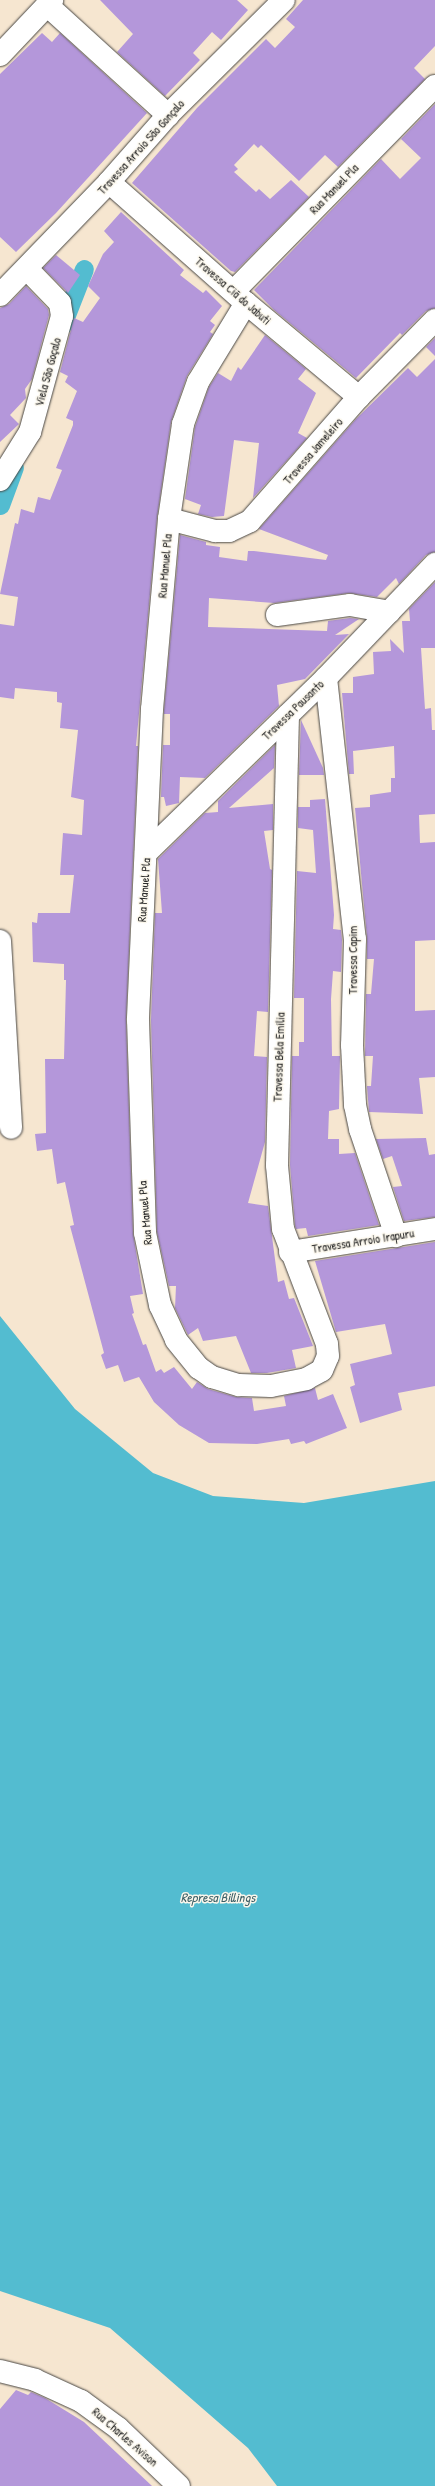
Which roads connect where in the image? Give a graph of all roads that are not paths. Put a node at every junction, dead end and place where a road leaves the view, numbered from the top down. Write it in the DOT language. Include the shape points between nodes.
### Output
graph roads {
  1 [pos="284,0"];
  2 [pos="50,2"];
  3 [pos="0,55"];
  4 [pos="435,86"];
  5 [pos="168,115"];
  6 [pos="109,182"];
  7 [pos="26,269"];
  8 [pos="0,295"];
  9 [pos="240,297"];
  10 [pos="435,320"];
  11 [pos="359,397"];
  12 [pos="0,480"];
  13 [pos="170,519"];
  14 [pos="435,564"];
  15 [pos="389,612"];
  16 [pos="276,615"];
  17 [pos="326,678"];
  18 [pos="288,715"];
  19 [pos="146,853"];
  20 [pos="0,941"];
  21 [pos="12,1128"];
  22 [pos="435,1229"];
  23 [pos="396,1236"];
  24 [pos="290,1252"];
  25 [pos="306,1379"];
  26 [pos="0,2371"];
  27 [pos="179,2486"];
  1 -- 5 [label="street, Travessa Arroio São Gonçalo"];
  2 -- 3 [label="street"];
  2 -- 5 [label="street"];
  4 -- 9 [label="street, Rua Manuel Pla"];
  5 -- 6 [label="street, Travessa Arroio São Gonçalo"];
  6 -- 7 [label="street, Travessa Arroio São Gonçalo"];
  6 -- 9 [label="street, Travessa Ciã do Jabuti"];
  7 -- 8 [label="street, Travessa Arroio São Gonçalo"];
  7 -- 12 [label="street, Viela São Goçalo" via="60,303 62,316 37,412 26,439"];
  9 -- 11 [label="street, Travessa Ciã do Jabuti"];
  9 -- 13 [label="street, Rua Manuel Pla" via="189,404 183,424"];
  10 -- 11 [label="street, Travessa Jameleiro"];
  11 -- 13 [label="street, Travessa Jameleiro" via="267,503 245,524 229,531 215,531"];
  13 -- 19 [label="street, Rua Manuel Pla" via="152,709"];
  14 -- 15 [label="street, Travessa Pausanto"];
  15 -- 16 [label="street" via="350,604"];
  15 -- 17 [label="street, Travessa Pausanto"];
  17 -- 18 [label="street, Travessa Pausanto"];
  17 -- 23 [label="street, Travessa Capim" via="355,939 352,1045 354,1098 360,1129"];
  18 -- 19 [label="street, Travessa Pausanto"];
  18 -- 24 [label="street, Travessa Bela Emília" via="277,1166 279,1204"];
  19 -- 25 [label="street, Rua Manuel Pla" via="138,1020 141,1148 145,1233 160,1305 185,1354 212,1377 239,1385 271,1386"];
  20 -- 21 [label="street"];
  22 -- 23 [label="street, Travessa Arroio Irapuru"];
  23 -- 24 [label="street, Travessa Arroio Irapuru"];
  24 -- 25 [label="street, Travessa Bela Emília" via="327,1344 328,1356 322,1370"];
  26 -- 27 [label="street, Rua Charles Avison" via="35,2380 81,2401 118,2428"];
}
